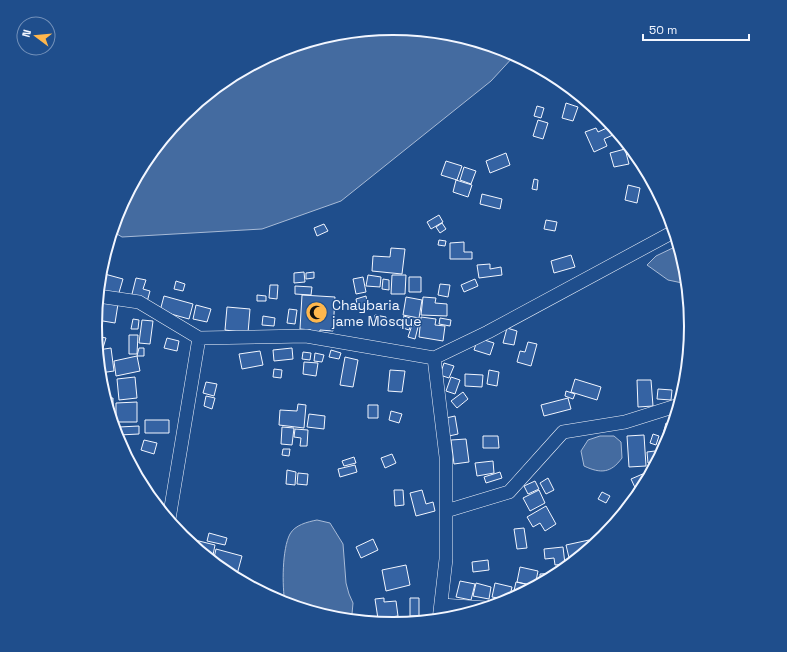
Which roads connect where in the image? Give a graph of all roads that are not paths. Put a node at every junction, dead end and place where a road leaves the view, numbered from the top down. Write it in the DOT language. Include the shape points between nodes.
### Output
graph roads {
  1 [pos="670,234"];
  2 [pos="104,297"];
  3 [pos="199,338"];
  4 [pos="434,358"];
  5 [pos="673,407"];
  6 [pos="169,511"];
  7 [pos="446,511"];
  8 [pos="441,605"];
  9 [pos="469,607"];
  10 [pos="440,613"];
  1 -- 4 [label="street" via="488,332"];
  2 -- 3 [label="street" via="139,302"];
  3 -- 4 [label="street" via="306,336"];
  3 -- 6 [label="street"];
  4 -- 7 [label="street" via="446,458"];
  5 -- 7 [label="street" via="626,422 563,432 509,492"];
  7 -- 8 [label="street" via="446,559"];
  8 -- 9 [label="street"];
  8 -- 10 [label="street"];
}
